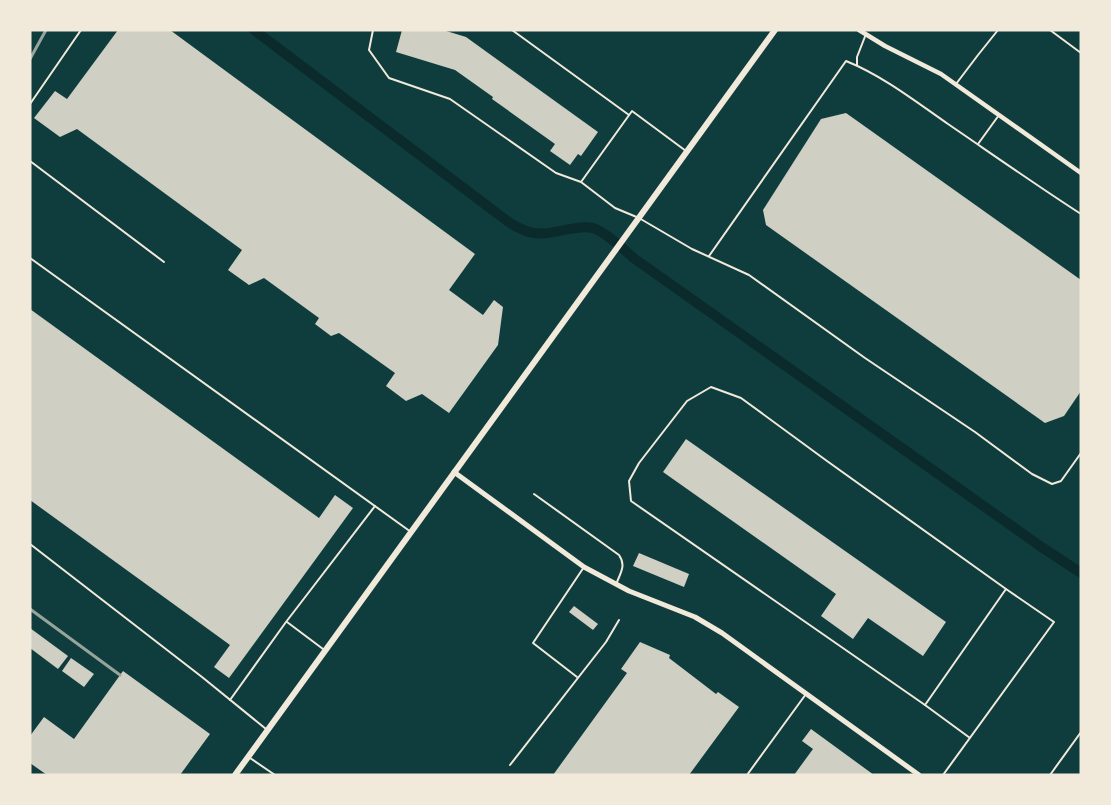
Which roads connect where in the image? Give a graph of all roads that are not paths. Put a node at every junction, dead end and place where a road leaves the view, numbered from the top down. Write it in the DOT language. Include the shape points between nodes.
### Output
graph roads {
  1 [pos="81,30"];
  2 [pos="373,30"];
  3 [pos="512,30"];
  4 [pos="775,30"];
  5 [pos="859,30"];
  6 [pos="998,30"];
  7 [pos="1050,30"];
  8 [pos="866,34"];
  9 [pos="1081,53"];
  10 [pos="857,65"];
  11 [pos="956,84"];
  12 [pos="30,104"];
  13 [pos="630,115"];
  14 [pos="999,115"];
  15 [pos="978,145"];
  16 [pos="687,151"];
  17 [pos="30,161"];
  18 [pos="1081,173"];
  19 [pos="581,182"];
  20 [pos="1081,214"];
  21 [pos="639,218"];
  22 [pos="709,256"];
  23 [pos="30,258"];
  24 [pos="165,262"];
  25 [pos="1081,453"];
  26 [pos="454,472"];
  27 [pos="534,494"];
  28 [pos="375,506"];
  29 [pos="411,532"];
  30 [pos="30,544"];
  31 [pos="584,567"];
  32 [pos="616,585"];
  33 [pos="1006,589"];
  34 [pos="618,620"];
  35 [pos="286,622"];
  36 [pos="325,651"];
  37 [pos="578,678"];
  38 [pos="806,694"];
  39 [pos="230,700"];
  40 [pos="925,705"];
  41 [pos="268,730"];
  42 [pos="1081,732"];
  43 [pos="970,738"];
  44 [pos="249,757"];
  45 [pos="510,765"];
  46 [pos="236,775"];
  47 [pos="275,775"];
  48 [pos="747,775"];
  49 [pos="919,775"];
  50 [pos="943,775"];
  51 [pos="1050,775"];
  1 -- 12 [label="lane"];
  2 -- 19 [label="lane" via="369,50 389,78 450,99 556,173"];
  3 -- 13 [label="lane"];
  4 -- 16 [label="main road"];
  5 -- 8 [label="street"];
  6 -- 11 [label="lane"];
  7 -- 9 [label="lane"];
  8 -- 10 [label="lane"];
  8 -- 11 [label="street"];
  10 -- 15 [label="lane"];
  10 -- 22 [label="lane" via="846,61"];
  11 -- 14 [label="street"];
  13 -- 16 [label="lane" via="632,111"];
  13 -- 19 [label="lane"];
  14 -- 15 [label="lane"];
  14 -- 18 [label="street"];
  15 -- 20 [label="lane"];
  16 -- 21 [label="main road"];
  17 -- 24 [label="lane"];
  19 -- 21 [label="lane" via="615,208"];
  21 -- 22 [label="lane"];
  21 -- 26 [label="main road"];
  22 -- 25 [label="lane" via="749,275 1032,474 1052,484 1061,481"];
  23 -- 28 [label="lane"];
  26 -- 29 [label="main road"];
  26 -- 31 [label="street"];
  27 -- 32 [label="lane" via="619,555 624,566"];
  28 -- 29 [label="lane"];
  28 -- 35 [label="lane"];
  29 -- 36 [label="main road"];
  30 -- 39 [label="lane"];
  31 -- 32 [label="street"];
  31 -- 37 [label="lane" via="532,643"];
  32 -- 38 [label="street" via="695,617"];
  33 -- 40 [label="lane"];
  33 -- 40 [label="lane" via="741,398 711,387 687,401 639,463 628,481 631,501"];
  33 -- 43 [label="lane" via="1054,622"];
  34 -- 37 [label="lane"];
  35 -- 36 [label="lane"];
  35 -- 39 [label="lane"];
  36 -- 41 [label="main road"];
  37 -- 45 [label="lane"];
  38 -- 48 [label="lane"];
  38 -- 49 [label="street"];
  39 -- 41 [label="lane"];
  40 -- 43 [label="lane"];
  41 -- 44 [label="main road"];
  42 -- 51 [label="lane"];
  43 -- 50 [label="lane"];
  44 -- 46 [label="main road"];
  44 -- 47 [label="lane"];
}
